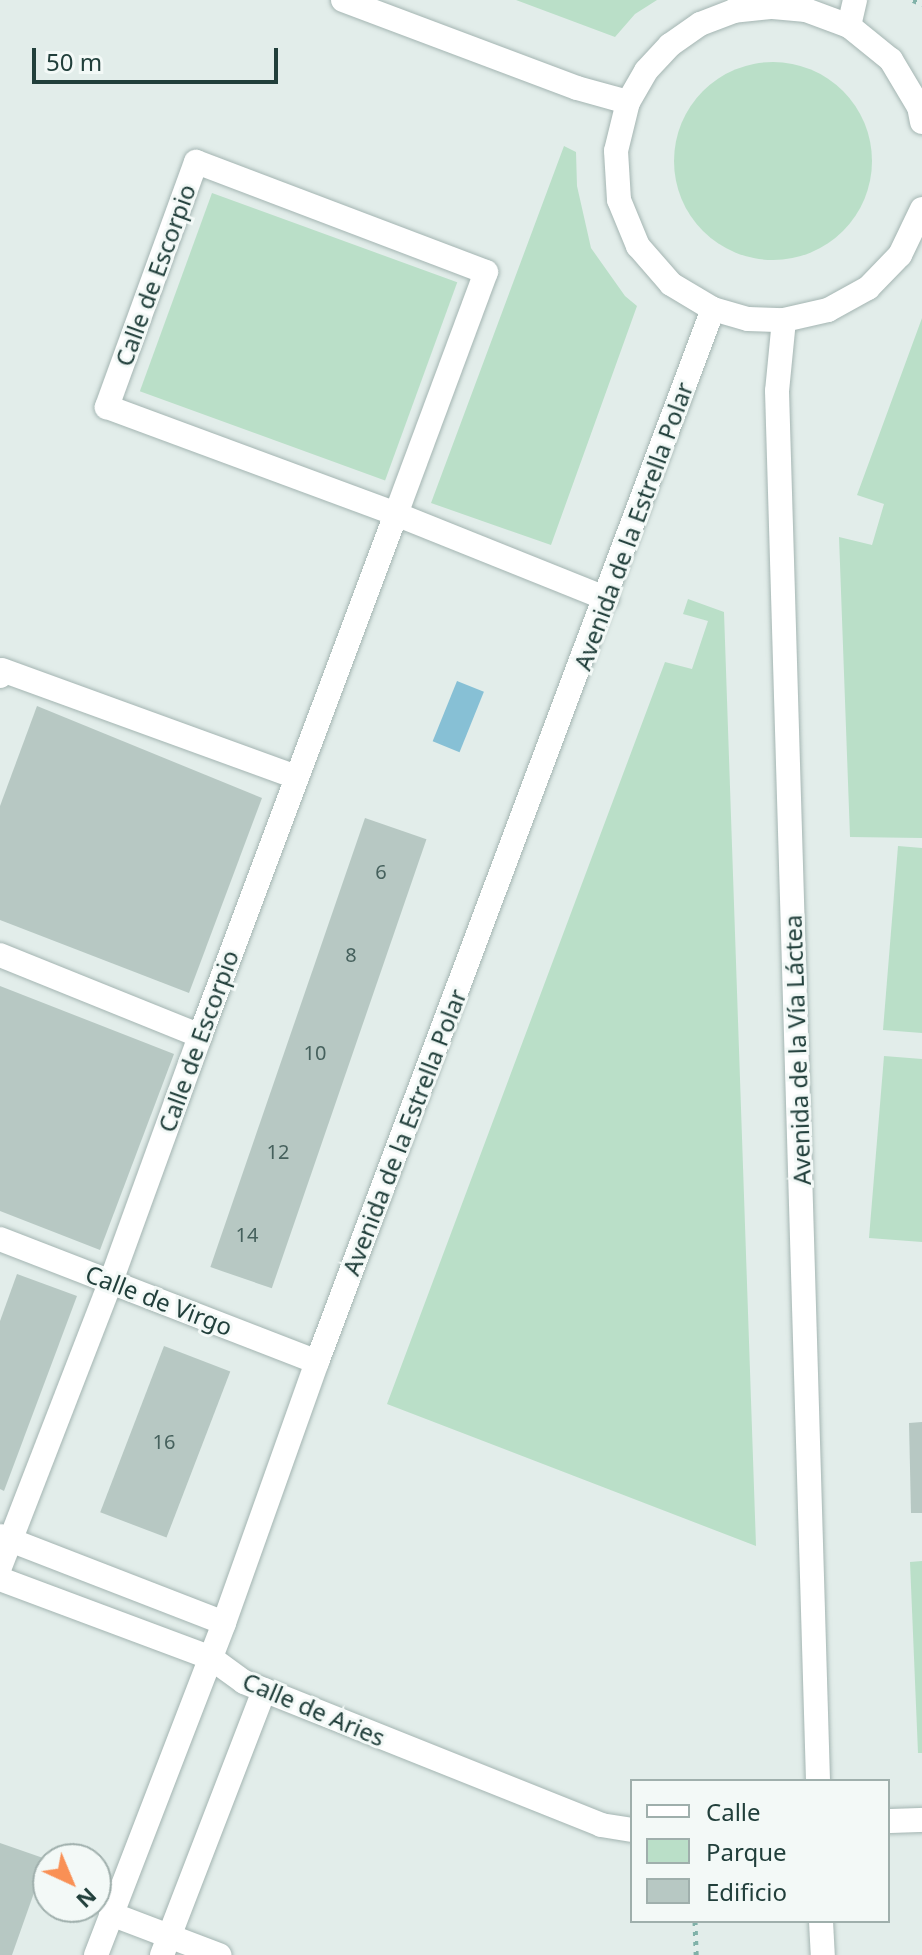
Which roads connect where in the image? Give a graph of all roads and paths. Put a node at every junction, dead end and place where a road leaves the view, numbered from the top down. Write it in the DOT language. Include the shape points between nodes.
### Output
graph roads {
  1 [pos="343,0"];
  2 [pos="855,0"];
  3 [pos="913,0"];
  4 [pos="922,4"];
  5 [pos="808,5"];
  6 [pos="849,26"];
  7 [pos="628,102"];
  8 [pos="922,122"];
  9 [pos="922,213"];
  10 [pos="713,309"];
  11 [pos="784,320"];
  12 [pos="396,514"];
  13 [pos="607,599"];
  14 [pos="0,676"];
  15 [pos="296,777"];
  16 [pos="0,955"];
  17 [pos="200,1036"];
  18 [pos="0,1239"];
  19 [pos="111,1281"];
  20 [pos="317,1362"];
  21 [pos="5,1538"];
  22 [pos="0,1567"];
  23 [pos="0,1579"];
  24 [pos="224,1623"];
  25 [pos="211,1658"];
  26 [pos="264,1690"];
  27 [pos="818,1779"];
  28 [pos="922,1820"];
  29 [pos="890,1821"];
  30 [pos="630,1830"];
  31 [pos="112,1911"];
  32 [pos="112,1915"];
  33 [pos="108,1923"];
  34 [pos="695,1923"];
  35 [pos="821,1923"];
  36 [pos="166,1946"];
  37 [pos="96,1955"];
  38 [pos="219,1955"];
  39 [pos="696,1955"];
  40 [pos="823,1955"];
  1 -- 7 [label="street" via="577,88"];
  2 -- 6 [label="street"];
  3 -- 4 [label="path"];
  5 -- 6 [label="street"];
  5 -- 7 [label="street" via="746,10 700,24 670,45"];
  6 -- 8 [label="street" via="891,60 919,107"];
  7 -- 10 [label="street" via="616,151 619,200 638,246 671,284"];
  9 -- 11 [label="street" via="900,255 868,288 828,310"];
  10 -- 11 [label="street" via="748,319"];
  10 -- 13 [label="street, Avenida de la Estrella Polar"];
  11 -- 27 [label="street, Avenida de la Vía Láctea" via="777,391"];
  12 -- 12 [label="street, Calle de Escorpio" via="486,272 196,162 107,407"];
  12 -- 13 [label="street, Calle de Escorpio"];
  12 -- 15 [label="street, Calle de Escorpio"];
  13 -- 20 [label="street, Avenida de la Estrella Polar"];
  14 -- 15 [label="street" via="2,670"];
  15 -- 17 [label="street, Calle de Escorpio"];
  16 -- 17 [label="street"];
  17 -- 19 [label="street, Calle de Escorpio"];
  18 -- 19 [label="street, Calle de Virgo"];
  19 -- 20 [label="street, Calle de Virgo"];
  19 -- 21 [label="street, Calle de Escorpio"];
  20 -- 24 [label="street, Avenida de la Estrella Polar"];
  21 -- 22 [label="street, Calle de Escorpio"];
  21 -- 24 [label="street"];
  23 -- 25 [label="street, Calle de Aries"];
  24 -- 25 [label="street, Avenida de la Estrella Polar"];
  25 -- 26 [label="street, Calle de Aries"];
  25 -- 31 [label="street, Avenida de la Estrella Polar"];
  26 -- 30 [label="street, Calle de Aries" via="601,1825"];
  26 -- 36 [label="street"];
  28 -- 29 [label="street"];
  32 -- 36 [label="street"];
  33 -- 37 [label="street, Avenida de la Estrella Polar"];
  34 -- 39 [label="path"];
  35 -- 40 [label="street"];
  36 -- 38 [label="street"];
}
